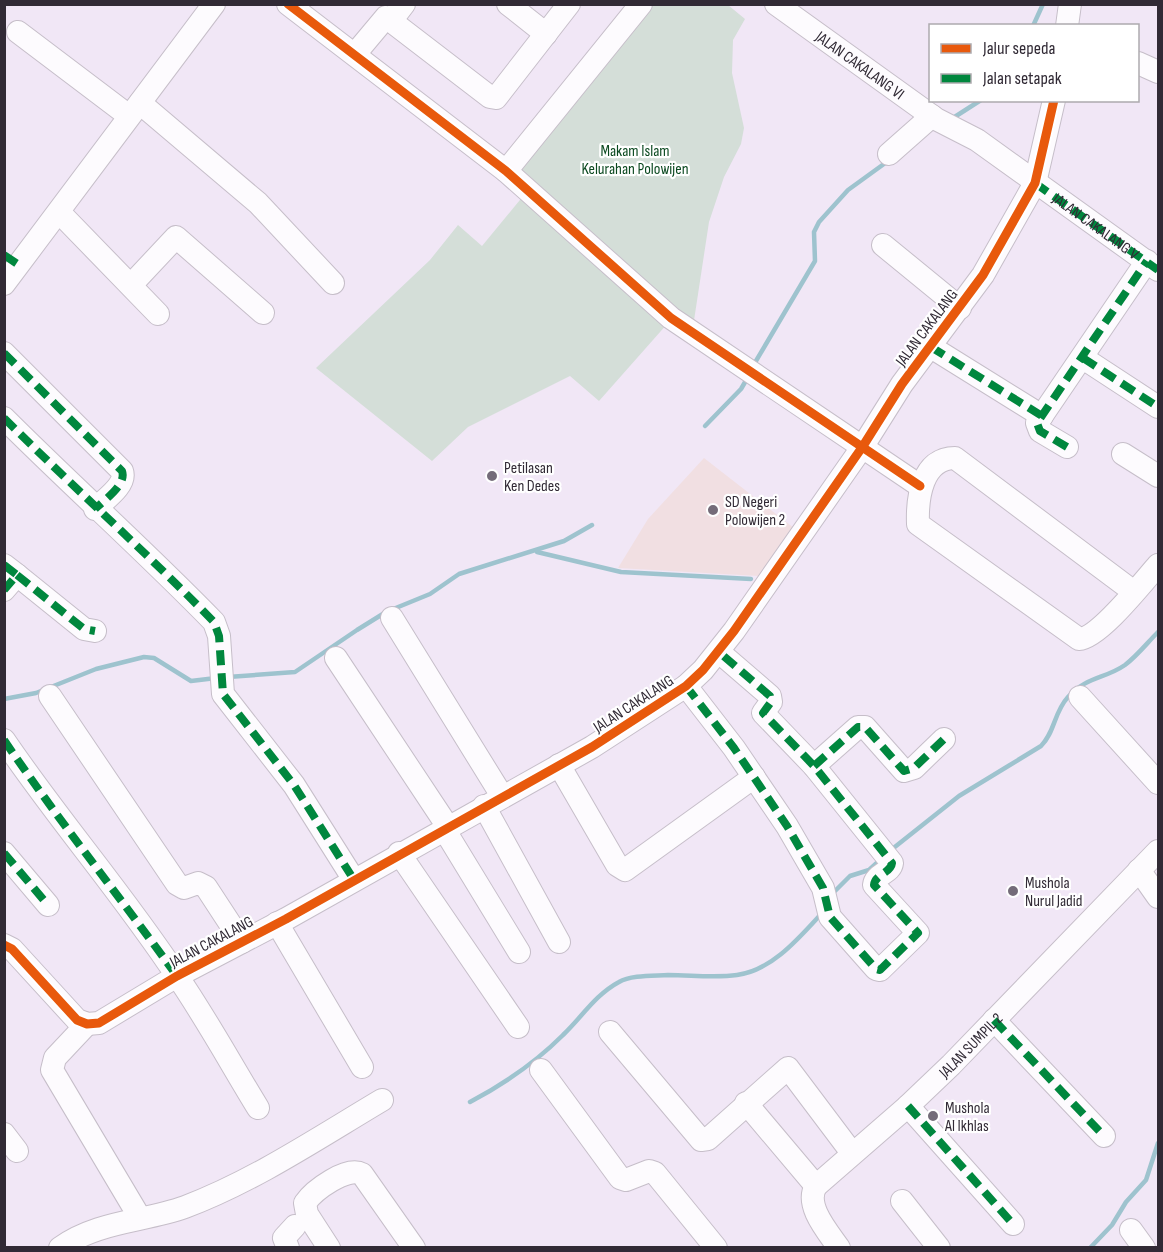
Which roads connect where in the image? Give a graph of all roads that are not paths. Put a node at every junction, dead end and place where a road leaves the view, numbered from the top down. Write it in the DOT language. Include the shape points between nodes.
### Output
graph roads {
  1 [pos="214,4"];
  2 [pos="288,4"];
  3 [pos="508,4"];
  4 [pos="569,4"];
  5 [pos="641,4"];
  6 [pos="776,4"];
  7 [pos="1070,4"];
  8 [pos="398,13"];
  9 [pos="1067,24"];
  10 [pos="18,32"];
  11 [pos="546,34"];
  12 [pos="360,48"];
  13 [pos="1054,102"];
  14 [pos="134,110"];
  15 [pos="939,120"];
  16 [pos="889,154"];
  17 [pos="506,171"];
  18 [pos="1035,183"];
  19 [pos="59,212"];
  20 [pos="883,245"];
  21 [pos="12,260"];
  22 [pos="1153,266"];
  23 [pos="333,283"];
  24 [pos="4,284"];
  25 [pos="131,285"];
  26 [pos="960,308"];
  27 [pos="263,313"];
  28 [pos="158,314"];
  29 [pos="931,347"];
  30 [pos="4,353"];
  31 [pos="1083,358"];
  32 [pos="1158,406"];
  33 [pos="1042,416"];
  34 [pos="4,418"];
  35 [pos="863,446"];
  36 [pos="1068,447"];
  37 [pos="1123,454"];
  38 [pos="1158,476"];
  39 [pos="920,486"];
  40 [pos="95,509"];
  41 [pos="1158,565"];
  42 [pos="9,577"];
  43 [pos="1134,592"];
  44 [pos="392,618"];
  45 [pos="95,631"];
  46 [pos="719,652"];
  47 [pos="336,658"];
  48 [pos="686,686"];
  49 [pos="50,696"];
  50 [pos="1080,697"];
  51 [pos="944,739"];
  52 [pos="4,740"];
  53 [pos="559,765"];
  54 [pos="814,766"];
  55 [pos="754,777"];
  56 [pos="1158,783"];
  57 [pos="493,801"];
  58 [pos="446,828"];
  59 [pos="1158,851"];
  60 [pos="4,853"];
  61 [pos="399,853"];
  62 [pos="1139,870"];
  63 [pos="354,880"];
  64 [pos="1158,897"];
  65 [pos="48,905"];
  66 [pos="277,923"];
  67 [pos="242,942"];
  68 [pos="559,942"];
  69 [pos="4,945"];
  70 [pos="519,952"];
  71 [pos="177,976"];
  72 [pos="994,1020"];
  73 [pos="87,1024"];
  74 [pos="518,1027"];
  75 [pos="610,1032"];
  76 [pos="362,1066"];
  77 [pos="541,1070"];
  78 [pos="382,1101"];
  79 [pos="746,1103"];
  80 [pos="908,1106"];
  81 [pos="258,1108"];
  82 [pos="1104,1136"];
  83 [pos="852,1153"];
  84 [pos="816,1186"];
  85 [pos="902,1201"];
  86 [pos="134,1205"];
  87 [pos="1013,1224"];
  88 [pos="295,1226"];
  89 [pos="88,1240"];
  90 [pos="832,1245"];
  91 [pos="60,1248"];
  92 [pos="288,1248"];
  93 [pos="329,1248"];
  94 [pos="414,1248"];
  95 [pos="716,1248"];
  96 [pos="939,1248"];
  1 -- 14 [label="street"];
  2 -- 17 [label="street"];
  3 -- 11 [label="street"];
  4 -- 11 [label="street"];
  5 -- 17 [label="street"];
  6 -- 15 [label="street, JALAN CAKALANG VI"];
  7 -- 9 [label="street"];
  8 -- 11 [label="street" via="492,98 500,94"];
  8 -- 12 [label="street" via="386,17"];
  10 -- 14 [label="street"];
  13 -- 18 [label="street, JALAN CAKALANG"];
  14 -- 19 [label="street"];
  14 -- 23 [label="street" via="258,202"];
  15 -- 16 [label="street"];
  15 -- 18 [label="street, JALAN CAKALANG VI" via="977,140"];
  17 -- 35 [label="street" via="671,318"];
  18 -- 22 [label="street, JALAN CAKALANG V"];
  18 -- 26 [label="street, JALAN CAKALANG"];
  19 -- 21 [label="street"];
  19 -- 25 [label="street"];
  20 -- 26 [label="street"];
  21 -- 24 [label="street"];
  22 -- 31 [label="street"];
  25 -- 27 [label="street" via="176,237"];
  25 -- 28 [label="street"];
  26 -- 29 [label="street, JALAN CAKALANG"];
  29 -- 33 [label="street"];
  29 -- 35 [label="street, JALAN CAKALANG"];
  30 -- 40 [label="street" via="122,471 121,484"];
  31 -- 32 [label="street"];
  31 -- 33 [label="street"];
  33 -- 36 [label="street" via="1038,430"];
  34 -- 40 [label="street"];
  35 -- 39 [label="street"];
  35 -- 46 [label="street, JALAN CAKALANG"];
  37 -- 38 [label="street"];
  39 -- 43 [label="street" via="936,464 955,458"];
  39 -- 43 [label="street" via="918,524 1071,636 1090,636"];
  40 -- 63 [label="street" via="214,622 223,694 294,785"];
  41 -- 43 [label="street"];
  42 -- 45 [label="street" via="84,629"];
  44 -- 57 [label="street"];
  46 -- 48 [label="street, JALAN CAKALANG"];
  46 -- 54 [label="street" via="770,696 764,713"];
  47 -- 58 [label="street"];
  48 -- 53 [label="street, JALAN CAKALANG"];
  48 -- 55 [label="street"];
  49 -- 67 [label="street" via="192,886"];
  50 -- 56 [label="street"];
  51 -- 54 [label="street" via="914,768 904,771 865,727 858,727"];
  52 -- 71 [label="street"];
  53 -- 55 [label="street" via="617,865 625,870"];
  53 -- 57 [label="street, JALAN CAKALANG"];
  54 -- 55 [label="street" via="886,854 892,866 874,885 918,933 880,970 830,916 799,846"];
  57 -- 58 [label="street, JALAN CAKALANG"];
  57 -- 68 [label="street"];
  58 -- 61 [label="street, JALAN CAKALANG"];
  58 -- 70 [label="street"];
  59 -- 62 [label="street, JALAN SUMPIL 2"];
  60 -- 65 [label="street"];
  61 -- 63 [label="street, JALAN CAKALANG"];
  61 -- 74 [label="street"];
  62 -- 64 [label="street"];
  62 -- 72 [label="street, JALAN SUMPIL 2"];
  63 -- 66 [label="street, JALAN CAKALANG"];
  66 -- 67 [label="street, JALAN CAKALANG"];
  66 -- 76 [label="street"];
  67 -- 71 [label="street, JALAN CAKALANG"];
  69 -- 73 [label="street" via="76,1019"];
  71 -- 73 [label="street, JALAN CAKALANG" via="99,1023"];
  71 -- 81 [label="street"];
  72 -- 80 [label="street, JALAN SUMPIL 2"];
  72 -- 82 [label="street"];
  73 -- 86 [label="street" via="55,1058 52,1070"];
  75 -- 79 [label="street" via="700,1139 708,1139"];
  77 -- 95 [label="street" via="620,1178 626,1180 645,1171 655,1173"];
  78 -- 86 [label="street" via="186,1206"];
  79 -- 83 [label="street" via="788,1068"];
  79 -- 84 [label="street"];
  80 -- 83 [label="street, JALAN SUMPIL 2"];
  80 -- 87 [label="street"];
  83 -- 84 [label="street, JALAN SUMPIL 2"];
  84 -- 90 [label="street" via="811,1194 813,1205"];
  85 -- 96 [label="street"];
  86 -- 89 [label="street"];
  88 -- 92 [label="street" via="284,1238"];
  89 -- 91 [label="street"];
  93 -- 94 [label="street" via="304,1206 314,1194 355,1171 362,1174"];
}
